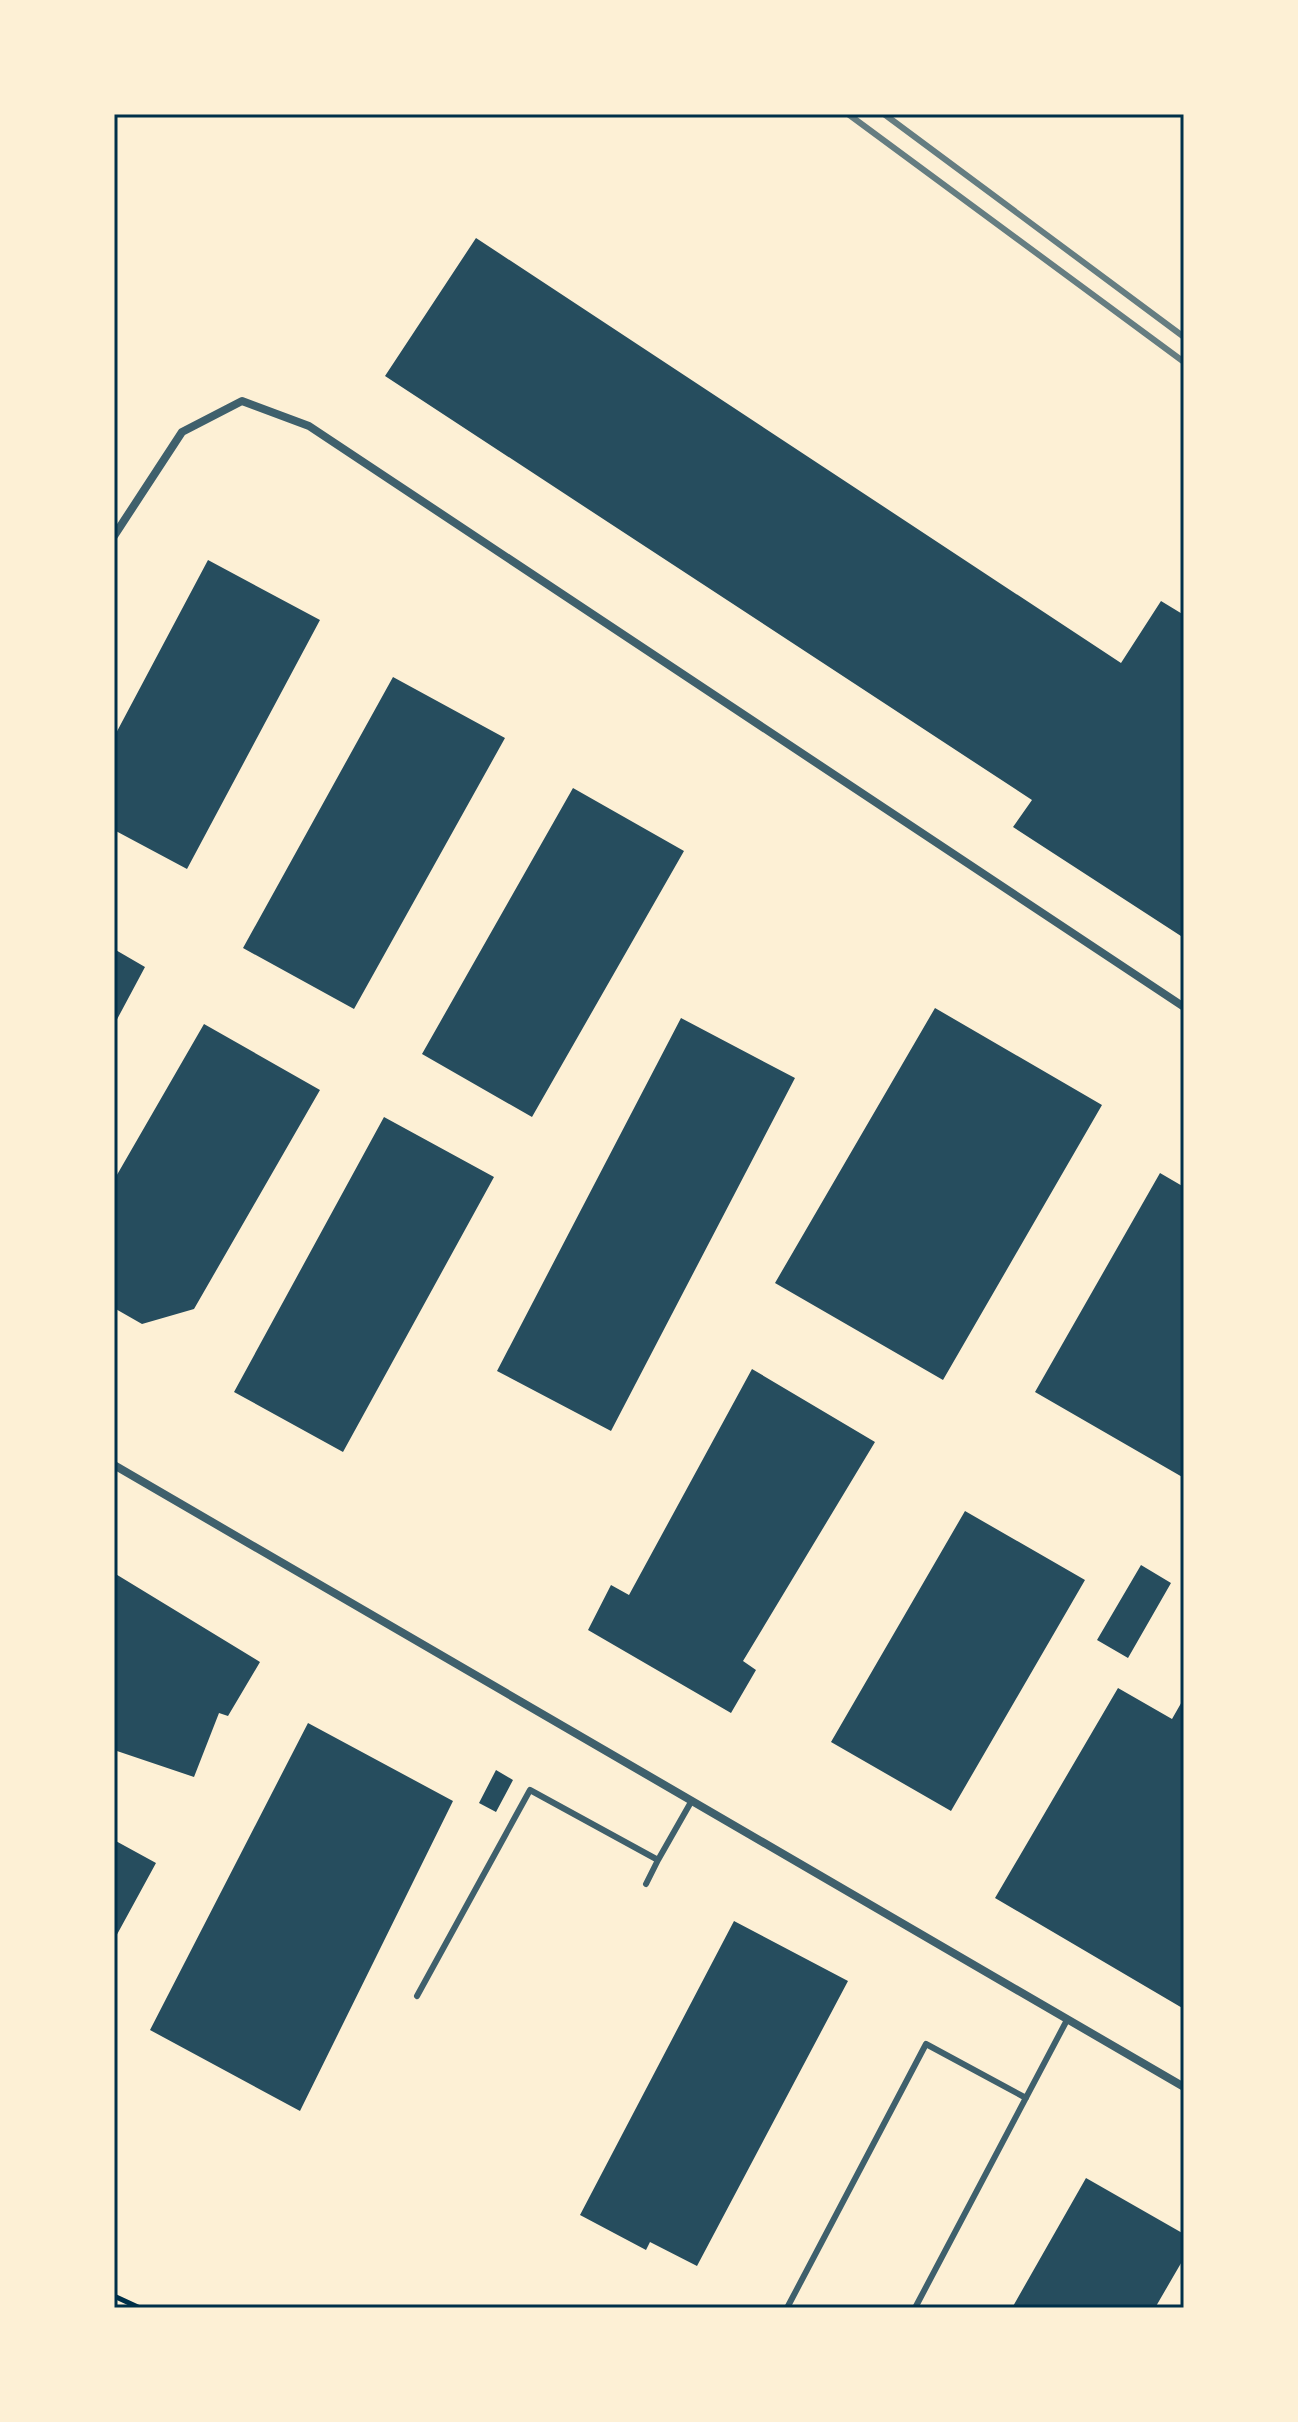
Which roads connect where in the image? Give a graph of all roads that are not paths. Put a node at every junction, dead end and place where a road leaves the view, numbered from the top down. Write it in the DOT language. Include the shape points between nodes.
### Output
graph roads {
  1 [pos="114,536"];
  2 [pos="1184,1007"];
  3 [pos="114,1465"];
  4 [pos="691,1802"];
  5 [pos="658,1860"];
  6 [pos="646,1884"];
  7 [pos="417,1996"];
  8 [pos="1067,2020"];
  9 [pos="1184,2087"];
  10 [pos="1026,2098"];
  11 [pos="787,2308"];
  12 [pos="915,2308"];
  1 -- 2 [label="street" via="182,432 242,401 309,426"];
  3 -- 4 [label="street"];
  4 -- 5 [label="lane"];
  4 -- 8 [label="street"];
  5 -- 6 [label="lane"];
  5 -- 7 [label="lane" via="530,1790"];
  8 -- 9 [label="street"];
  8 -- 10 [label="lane"];
  10 -- 11 [label="lane" via="926,2044"];
  10 -- 12 [label="lane"];
}
